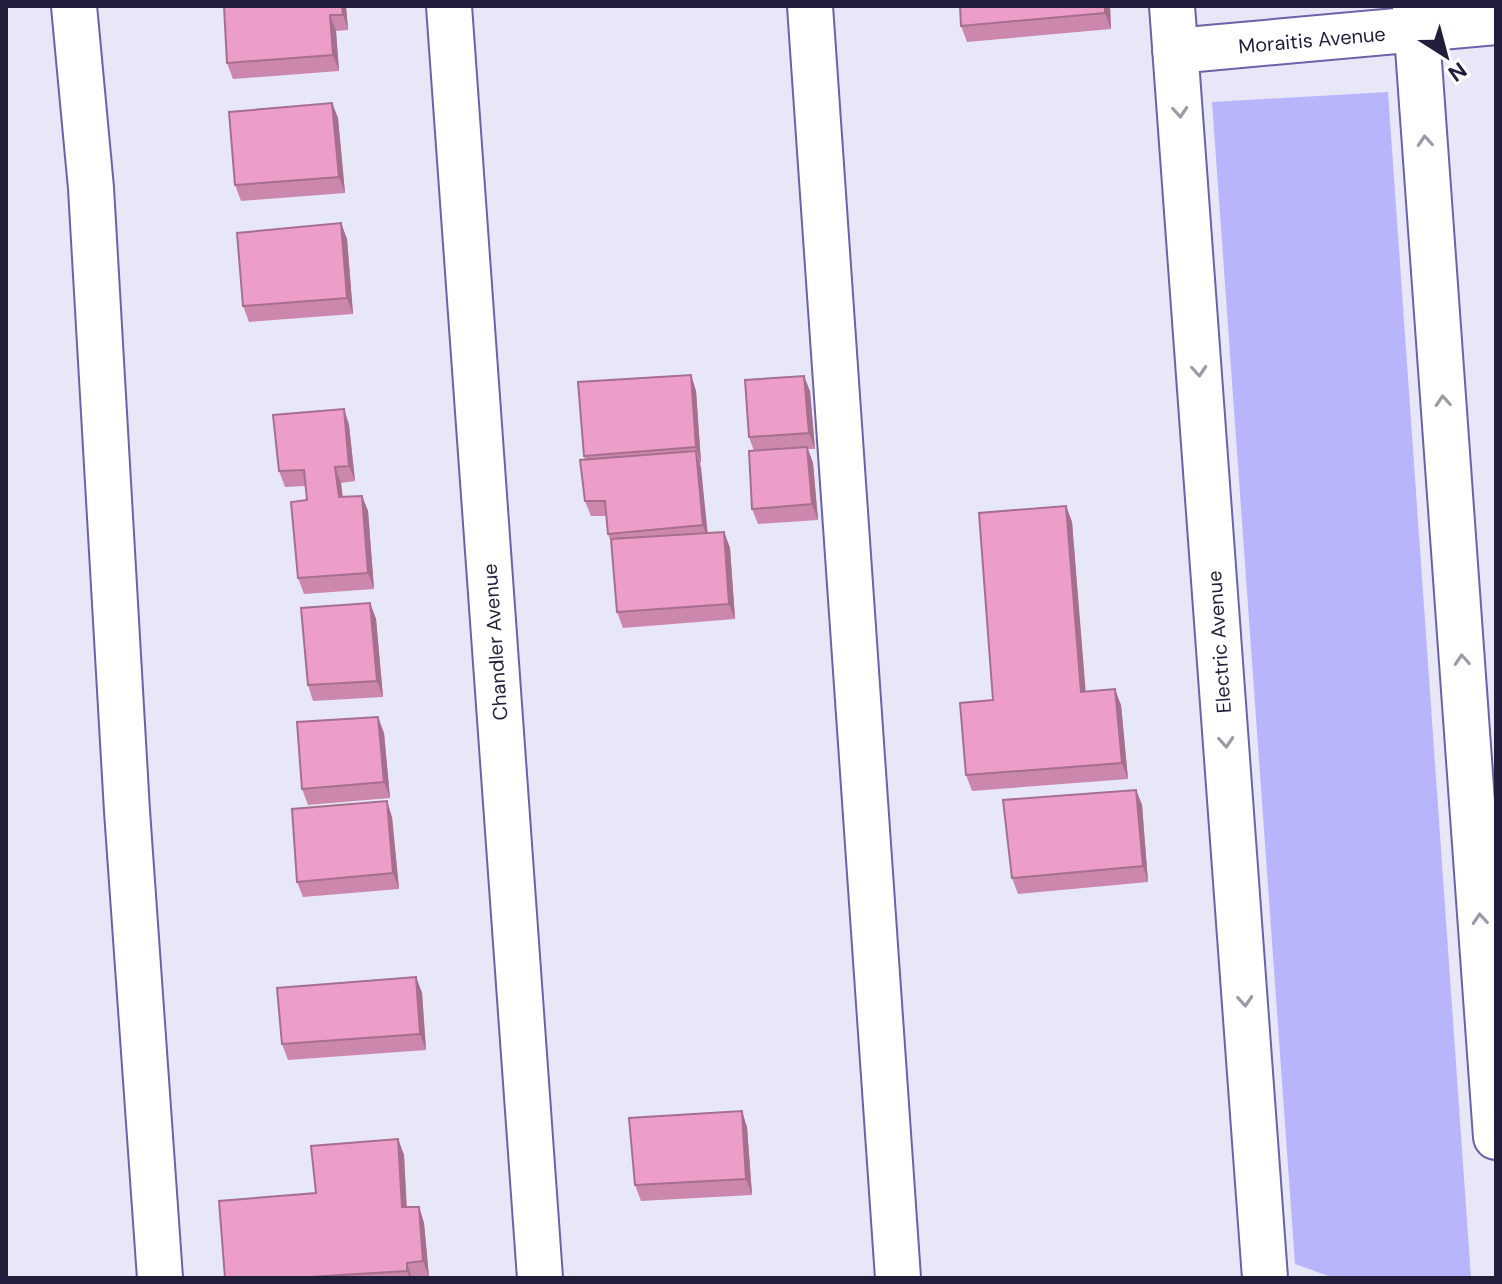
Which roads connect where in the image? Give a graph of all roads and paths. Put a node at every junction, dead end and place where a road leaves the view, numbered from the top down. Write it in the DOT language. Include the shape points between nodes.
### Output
graph roads {
  1 [pos="74,6"];
  2 [pos="449,6"];
  3 [pos="810,6"];
  4 [pos="1172,6"];
  5 [pos="1416,18"];
  6 [pos="1496,22"];
  7 [pos="1175,51"];
  8 [pos="1496,1137"];
  9 [pos="160,1278"];
  10 [pos="540,1278"];
  11 [pos="898,1278"];
  12 [pos="1265,1278"];
  1 -- 9 [label="street" via="91,188"];
  2 -- 10 [label="street, Chandler Avenue"];
  3 -- 11 [label="street"];
  4 -- 7 [label="street, Electric Avenue"];
  5 -- 6 [label="street, Moraitis Avenue"];
  5 -- 7 [label="street, Moraitis Avenue"];
  8 -- 5 [label="street, one-way"];
  7 -- 12 [label="street, Electric Avenue, one-way"];
}
